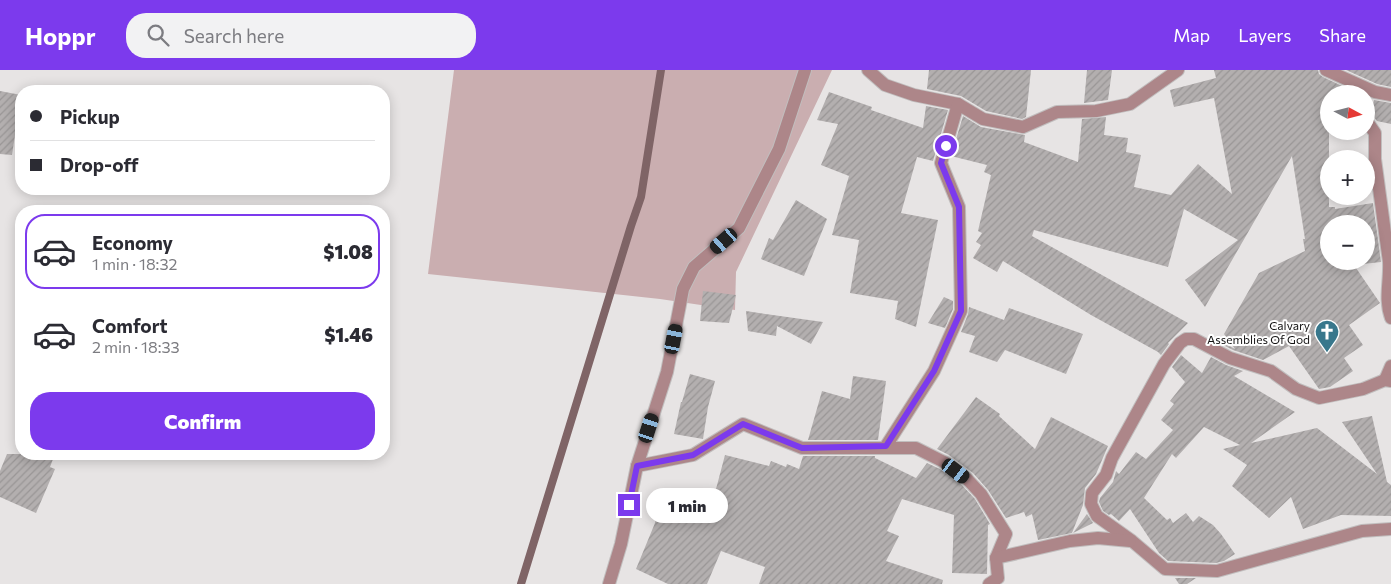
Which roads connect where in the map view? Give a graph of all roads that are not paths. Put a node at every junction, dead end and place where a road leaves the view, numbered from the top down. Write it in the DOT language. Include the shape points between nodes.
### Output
graph roads {
  1 [pos="805,70"];
  2 [pos="868,70"];
  3 [pos="1178,70"];
  4 [pos="1326,70"];
  5 [pos="1351,85"];
  6 [pos="1375,92"];
  7 [pos="1391,96"];
  8 [pos="958,104"];
  9 [pos="1375,140"];
  10 [pos="1391,318"];
  11 [pos="1391,366"];
  12 [pos="1388,381"];
  13 [pos="886,446"];
  14 [pos="637,466"];
  15 [pos="1391,529"];
  16 [pos="1132,542"];
  17 [pos="996,558"];
  18 [pos="1217,578"];
  19 [pos="609,584"];
  20 [pos="989,584"];
  1 -- 14 [label="street" via="779,149 739,228 694,267 683,290 667,372"];
  2 -- 8 [label="street" via="886,85 914,95"];
  3 -- 8 [label="street" via="1130,104 1096,111 1057,112 1023,127 983,119"];
  4 -- 5 [label="street"];
  6 -- 7 [label="street"];
  8 -- 13 [label="street" via="941,163 959,207 961,311 934,371"];
  9 -- 10 [label="street" via="1390,269 1386,300"];
  11 -- 12 [label="street"];
  12 -- 16 [label="street" via="1319,398 1296,389 1271,371 1230,358 1194,339 1186,339 1164,364 1112,458 1106,475 1092,493 1091,504 1097,516"];
  13 -- 14 [label="street" via="802,448 743,424 693,455"];
  13 -- 17 [label="street" via="916,448 944,462 972,484 1006,534"];
  14 -- 19 [label="street"];
  15 -- 18 [label="street" via="1362,531"];
  16 -- 17 [label="street" via="1098,538 1070,541"];
  16 -- 18 [label="street" via="1164,569"];
  17 -- 20 [label="street" via="998,578"];
}
